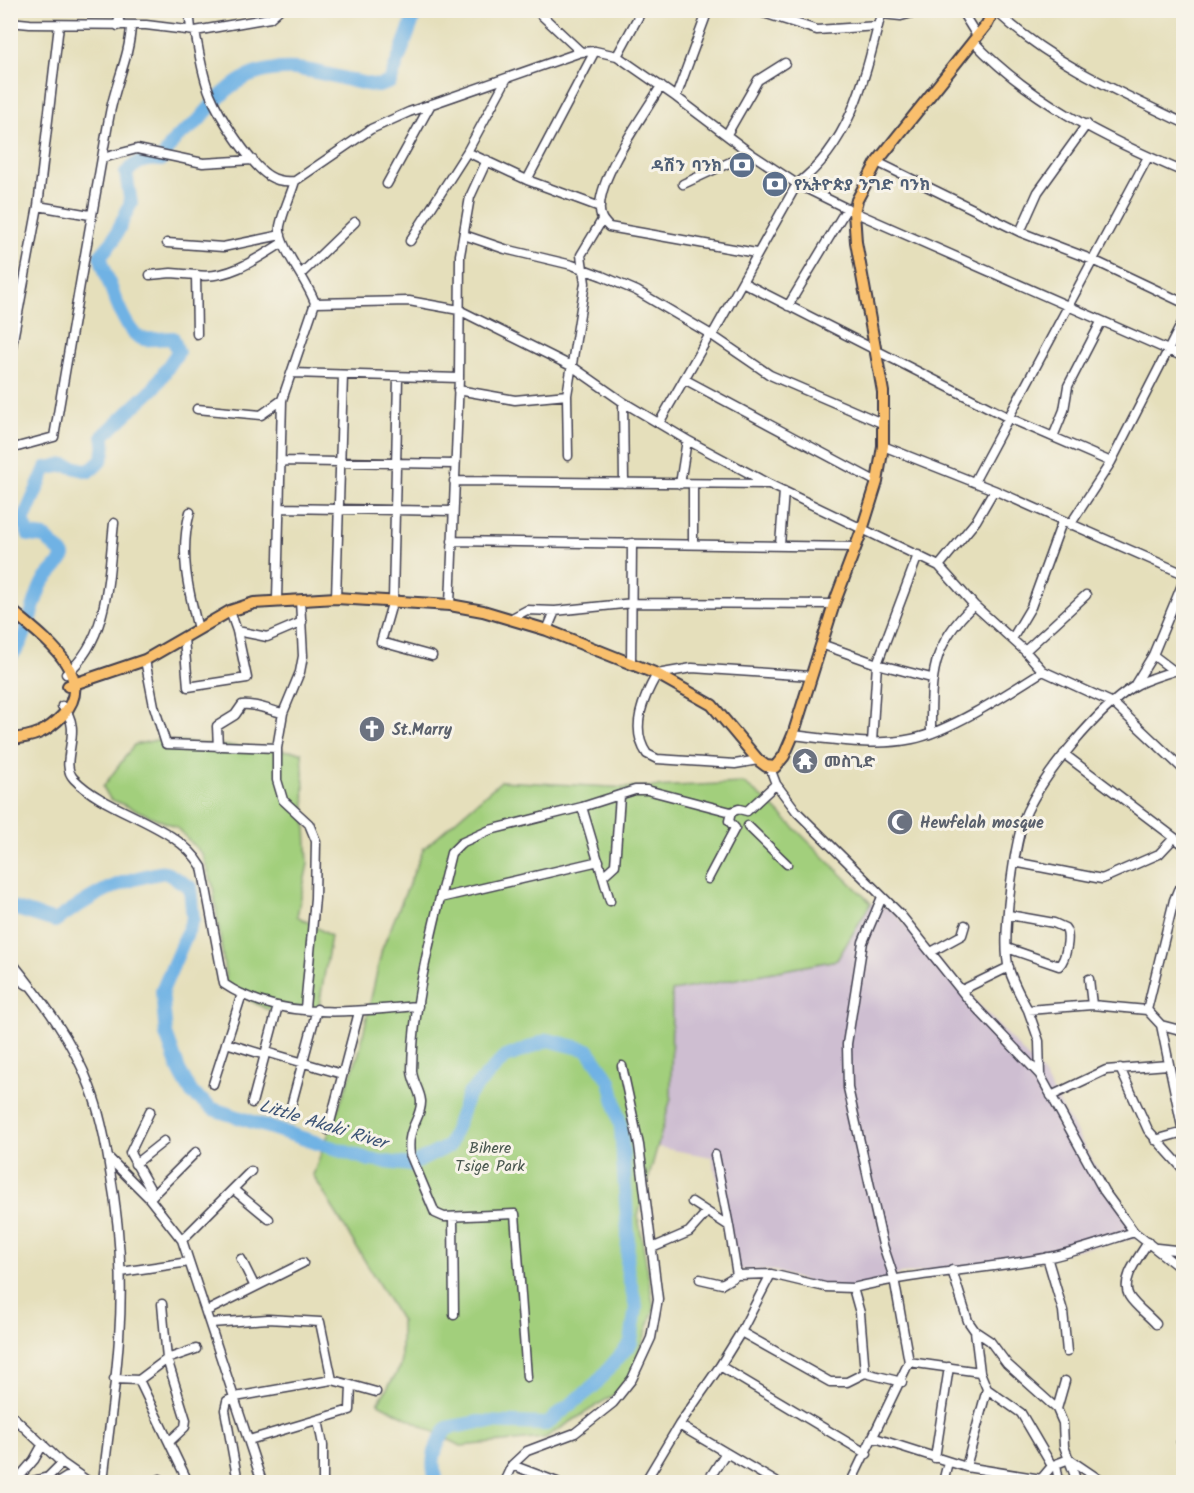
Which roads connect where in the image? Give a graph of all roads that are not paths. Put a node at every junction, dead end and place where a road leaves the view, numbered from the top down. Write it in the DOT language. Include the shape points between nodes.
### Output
graph roads {
  1 [pos="120,10"];
  2 [pos="189,10"];
  3 [pos="279,10"];
  4 [pos="536,10"];
  5 [pos="642,10"];
  6 [pos="708,10"];
  7 [pos="754,10"];
  8 [pos="924,10"];
  9 [pos="961,10"];
  10 [pos="994,11"];
  11 [pos="882,12"];
  12 [pos="10,22"];
  13 [pos="59,25"];
  14 [pos="131,25"];
  15 [pos="118,26"];
  16 [pos="878,26"];
  17 [pos="193,30"];
  18 [pos="975,38"];
  19 [pos="595,51"];
  20 [pos="581,52"];
  21 [pos="617,56"];
  22 [pos="784,63"];
  23 [pos="507,78"];
  24 [pos="661,86"];
  25 [pos="676,97"];
  26 [pos="431,104"];
  27 [pos="1184,123"];
  28 [pos="1087,124"];
  29 [pos="727,134"];
  30 [pos="467,152"];
  31 [pos="750,153"];
  32 [pos="1149,157"];
  33 [pos="102,158"];
  34 [pos="253,160"];
  35 [pos="487,160"];
  36 [pos="877,162"];
  37 [pos="1184,172"];
  38 [pos="527,180"];
  39 [pos="295,181"];
  40 [pos="387,184"];
  41 [pos="683,184"];
  42 [pos="797,184"];
  43 [pos="38,206"];
  44 [pos="600,207"];
  45 [pos="851,210"];
  46 [pos="90,215"];
  47 [pos="602,220"];
  48 [pos="355,222"];
  49 [pos="1020,232"];
  50 [pos="464,235"];
  51 [pos="281,239"];
  52 [pos="410,241"];
  53 [pos="167,243"];
  54 [pos="756,253"];
  55 [pos="1093,260"];
  56 [pos="582,269"];
  57 [pos="302,273"];
  58 [pos="150,275"];
  59 [pos="196,275"];
  60 [pos="742,282"];
  61 [pos="315,303"];
  62 [pos="1184,303"];
  63 [pos="788,306"];
  64 [pos="1068,307"];
  65 [pos="459,310"];
  66 [pos="1184,319"];
  67 [pos="1101,322"];
  68 [pos="197,334"];
  69 [pos="710,334"];
  70 [pos="12,346"];
  71 [pos="1169,349"];
  72 [pos="877,352"];
  73 [pos="10,356"];
  74 [pos="1184,357"];
  75 [pos="573,367"];
  76 [pos="292,373"];
  77 [pos="342,375"];
  78 [pos="398,377"];
  79 [pos="459,378"];
  80 [pos="684,379"];
  81 [pos="458,390"];
  82 [pos="567,395"];
  83 [pos="282,400"];
  84 [pos="623,402"];
  85 [pos="197,409"];
  86 [pos="1009,418"];
  87 [pos="659,423"];
  88 [pos="884,424"];
  89 [pos="1053,437"];
  90 [pos="687,440"];
  91 [pos="883,446"];
  92 [pos="10,449"];
  93 [pos="568,456"];
  94 [pos="280,461"];
  95 [pos="338,461"];
  96 [pos="1111,462"];
  97 [pos="395,463"];
  98 [pos="454,464"];
  99 [pos="454,481"];
  100 [pos="877,482"];
  101 [pos="974,482"];
  102 [pos="624,483"];
  103 [pos="680,484"];
  104 [pos="769,484"];
  105 [pos="693,485"];
  106 [pos="994,490"];
  107 [pos="784,491"];
  108 [pos="280,508"];
  109 [pos="337,508"];
  110 [pos="394,511"];
  111 [pos="453,511"];
  112 [pos="190,512"];
  113 [pos="114,523"];
  114 [pos="1066,524"];
  115 [pos="862,530"];
  116 [pos="452,541"];
  117 [pos="632,543"];
  118 [pos="693,544"];
  119 [pos="780,545"];
  120 [pos="856,547"];
  121 [pos="918,555"];
  122 [pos="939,566"];
  123 [pos="1184,574"];
  124 [pos="1184,580"];
  125 [pos="1086,595"];
  126 [pos="336,598"];
  127 [pos="277,600"];
  128 [pos="300,600"];
  129 [pos="393,600"];
  130 [pos="633,603"];
  131 [pos="834,604"];
  132 [pos="450,605"];
  133 [pos="974,605"];
  134 [pos="230,611"];
  135 [pos="555,611"];
  136 [pos="11,613"];
  137 [pos="510,618"];
  138 [pos="302,622"];
  139 [pos="198,629"];
  140 [pos="547,630"];
  141 [pos="237,631"];
  142 [pos="184,638"];
  143 [pos="1012,639"];
  144 [pos="821,644"];
  145 [pos="1025,651"];
  146 [pos="1153,655"];
  147 [pos="432,656"];
  148 [pos="145,660"];
  149 [pos="631,663"];
  150 [pos="877,663"];
  151 [pos="1184,667"];
  152 [pos="1043,671"];
  153 [pos="1174,671"];
  154 [pos="68,672"];
  155 [pos="657,674"];
  156 [pos="811,676"];
  157 [pos="931,678"];
  158 [pos="71,685"];
  159 [pos="1134,686"];
  160 [pos="1113,703"];
  161 [pos="65,708"];
  162 [pos="283,713"];
  163 [pos="931,733"];
  164 [pos="10,735"];
  165 [pos="793,735"];
  166 [pos="10,739"];
  167 [pos="872,742"];
  168 [pos="218,747"];
  169 [pos="278,748"];
  170 [pos="1064,754"];
  171 [pos="758,760"];
  172 [pos="770,768"];
  173 [pos="1184,770"];
  174 [pos="776,784"];
  175 [pos="620,796"];
  176 [pos="582,807"];
  177 [pos="747,811"];
  178 [pos="731,812"];
  179 [pos="748,826"];
  180 [pos="735,828"];
  181 [pos="1174,838"];
  182 [pos="1184,845"];
  183 [pos="599,861"];
  184 [pos="1014,862"];
  185 [pos="787,864"];
  186 [pos="604,875"];
  187 [pos="708,879"];
  188 [pos="1184,887"];
  189 [pos="882,897"];
  190 [pos="440,898"];
  191 [pos="610,901"];
  192 [pos="1009,915"];
  193 [pos="965,925"];
  194 [pos="1007,948"];
  195 [pos="931,952"];
  196 [pos="10,960"];
  197 [pos="1009,967"];
  198 [pos="10,974"];
  199 [pos="1089,979"];
  200 [pos="33,988"];
  201 [pos="962,990"];
  202 [pos="242,994"];
  203 [pos="1092,1005"];
  204 [pos="278,1006"];
  205 [pos="418,1006"];
  206 [pos="305,1008"];
  207 [pos="317,1009"];
  208 [pos="1028,1010"];
  209 [pos="1147,1010"];
  210 [pos="359,1012"];
  211 [pos="1161,1025"];
  212 [pos="1184,1031"];
  213 [pos="226,1043"];
  214 [pos="265,1054"];
  215 [pos="302,1063"];
  216 [pos="1168,1065"];
  217 [pos="622,1066"];
  218 [pos="1120,1068"];
  219 [pos="342,1074"];
  220 [pos="1040,1075"];
  221 [pos="213,1084"];
  222 [pos="1051,1096"];
  223 [pos="252,1103"];
  224 [pos="290,1110"];
  225 [pos="150,1111"];
  226 [pos="328,1130"];
  227 [pos="1183,1132"];
  228 [pos="1155,1140"];
  229 [pos="164,1141"];
  230 [pos="196,1152"];
  231 [pos="715,1155"];
  232 [pos="108,1158"];
  233 [pos="135,1164"];
  234 [pos="1184,1170"];
  235 [pos="251,1171"];
  236 [pos="234,1190"];
  237 [pos="151,1196"];
  238 [pos="692,1202"];
  239 [pos="706,1213"];
  240 [pos="453,1217"];
  241 [pos="269,1219"];
  242 [pos="729,1226"];
  243 [pos="1134,1232"];
  244 [pos="182,1240"];
  245 [pos="1148,1242"];
  246 [pos="652,1248"];
  247 [pos="1157,1248"];
  248 [pos="1184,1251"];
  249 [pos="1047,1257"];
  250 [pos="241,1259"];
  251 [pos="189,1262"];
  252 [pos="303,1263"];
  253 [pos="952,1270"];
  254 [pos="1184,1271"];
  255 [pos="121,1272"];
  256 [pos="771,1274"];
  257 [pos="737,1275"];
  258 [pos="894,1278"];
  259 [pos="700,1279"];
  260 [pos="255,1287"];
  261 [pos="853,1288"];
  262 [pos="162,1304"];
  263 [pos="207,1311"];
  264 [pos="454,1315"];
  265 [pos="211,1323"];
  266 [pos="1156,1324"];
  267 [pos="975,1331"];
  268 [pos="741,1332"];
  269 [pos="196,1349"];
  270 [pos="1067,1352"];
  271 [pos="167,1359"];
  272 [pos="909,1362"];
  273 [pos="720,1366"];
  274 [pos="949,1367"];
  275 [pos="865,1372"];
  276 [pos="980,1372"];
  277 [pos="527,1377"];
  278 [pos="114,1378"];
  279 [pos="140,1380"];
  280 [pos="332,1380"];
  281 [pos="1065,1381"];
  282 [pos="902,1382"];
  283 [pos="351,1385"];
  284 [pos="987,1389"];
  285 [pos="376,1392"];
  286 [pos="235,1397"];
  287 [pos="1057,1409"];
  288 [pos="10,1414"];
  289 [pos="318,1419"];
  290 [pos="679,1425"];
  291 [pos="875,1438"];
  292 [pos="249,1440"];
  293 [pos="169,1442"];
  294 [pos="43,1444"];
  295 [pos="725,1454"];
  296 [pos="867,1454"];
  297 [pos="934,1458"];
  298 [pos="1069,1459"];
  299 [pos="948,1462"];
  300 [pos="62,1463"];
  301 [pos="512,1465"];
  302 [pos="1054,1465"];
  303 [pos="966,1467"];
  304 [pos="81,1477"];
  305 [pos="1041,1480"];
  306 [pos="15,1482"];
  307 [pos="29,1482"];
  308 [pos="59,1482"];
  309 [pos="89,1482"];
  310 [pos="103,1482"];
  311 [pos="188,1482"];
  312 [pos="238,1482"];
  313 [pos="262,1482"];
  314 [pos="323,1482"];
  315 [pos="504,1482"];
  316 [pos="557,1482"];
  317 [pos="645,1482"];
  318 [pos="707,1482"];
  319 [pos="776,1482"];
  320 [pos="851,1482"];
  321 [pos="943,1482"];
  322 [pos="1059,1482"];
  323 [pos="1077,1482"];
  324 [pos="1102,1482"];
  1 -- 15 [label="street"];
  2 -- 17 [label="street"];
  3 -- 17 [label="street" via="270,18"];
  4 -- 20 [label="street"];
  5 -- 21 [label="street"];
  6 -- 25 [label="street"];
  7 -- 16 [label="street" via="817,30"];
  8 -- 11 [label="street" via="901,16"];
  9 -- 18 [label="street"];
  10 -- 18 [label="main road"];
  10 -- 27 [label="street" via="1094,80"];
  11 -- 16 [label="street"];
  12 -- 13 [label="street"];
  13 -- 15 [label="street"];
  13 -- 43 [label="street"];
  14 -- 15 [label="street"];
  14 -- 17 [label="street"];
  14 -- 33 [label="street" via="126,57 112,98"];
  16 -- 42 [label="street" via="867,72 843,131 808,176"];
  17 -- 34 [label="street" via="209,93"];
  18 -- 28 [label="street" via="996,66 1038,98"];
  18 -- 36 [label="main road"];
  19 -- 20 [label="street"];
  19 -- 21 [label="street"];
  19 -- 38 [label="street"];
  20 -- 23 [label="street"];
  21 -- 24 [label="street"];
  22 -- 29 [label="street" via="758,80"];
  23 -- 26 [label="street"];
  23 -- 30 [label="street"];
  24 -- 25 [label="street"];
  24 -- 44 [label="street" via="609,173"];
  25 -- 29 [label="street"];
  26 -- 39 [label="street" via="371,129"];
  26 -- 40 [label="street"];
  28 -- 32 [label="street"];
  28 -- 49 [label="street" via="1038,192"];
  29 -- 31 [label="street"];
  30 -- 35 [label="street"];
  30 -- 52 [label="street"];
  31 -- 41 [label="street"];
  31 -- 42 [label="street"];
  32 -- 37 [label="street"];
  32 -- 55 [label="street"];
  33 -- 34 [label="street" via="137,149 203,163"];
  33 -- 46 [label="street"];
  34 -- 39 [label="street" via="270,177"];
  35 -- 38 [label="street"];
  35 -- 50 [label="street" via="470,197"];
  36 -- 45 [label="main road"];
  36 -- 49 [label="street"];
  38 -- 44 [label="street"];
  39 -- 51 [label="street" via="280,228"];
  42 -- 45 [label="street"];
  42 -- 54 [label="street"];
  43 -- 46 [label="street"];
  43 -- 70 [label="street"];
  44 -- 47 [label="street"];
  45 -- 63 [label="street"];
  45 -- 64 [label="street"];
  45 -- 72 [label="main road"];
  46 -- 92 [label="street" via="54,437"];
  47 -- 54 [label="street" via="609,226"];
  47 -- 56 [label="street" via="585,245"];
  48 -- 57 [label="street"];
  49 -- 55 [label="street"];
  50 -- 56 [label="street"];
  50 -- 65 [label="street"];
  51 -- 53 [label="street" via="223,247"];
  51 -- 57 [label="street"];
  51 -- 59 [label="street" via="252,263 216,275"];
  54 -- 60 [label="street"];
  55 -- 62 [label="street"];
  55 -- 64 [label="street"];
  56 -- 69 [label="street" via="637,291"];
  56 -- 75 [label="street" via="585,283"];
  57 -- 61 [label="street"];
  58 -- 59 [label="street"];
  59 -- 68 [label="street"];
  60 -- 63 [label="street"];
  60 -- 69 [label="street"];
  61 -- 65 [label="street" via="409,301"];
  61 -- 76 [label="street"];
  63 -- 72 [label="street"];
  64 -- 67 [label="street"];
  64 -- 86 [label="street"];
  65 -- 75 [label="street"];
  65 -- 79 [label="street"];
  66 -- 71 [label="street"];
  67 -- 71 [label="street"];
  67 -- 89 [label="street" via="1068,386"];
  69 -- 80 [label="street"];
  69 -- 88 [label="street" via="770,375"];
  70 -- 73 [label="street"];
  71 -- 74 [label="street"];
  71 -- 96 [label="street"];
  72 -- 86 [label="street"];
  72 -- 88 [label="main road"];
  75 -- 82 [label="street"];
  75 -- 84 [label="street"];
  76 -- 77 [label="street"];
  76 -- 83 [label="street"];
  77 -- 78 [label="street"];
  77 -- 95 [label="street"];
  78 -- 79 [label="street"];
  78 -- 97 [label="street"];
  79 -- 81 [label="street"];
  80 -- 87 [label="street"];
  80 -- 100 [label="street"];
  81 -- 82 [label="street" via="515,400"];
  81 -- 98 [label="street"];
  82 -- 93 [label="street"];
  83 -- 85 [label="street" via="261,415"];
  83 -- 94 [label="street"];
  84 -- 87 [label="street"];
  84 -- 102 [label="street"];
  86 -- 89 [label="street"];
  86 -- 101 [label="street"];
  87 -- 90 [label="street"];
  88 -- 91 [label="main road"];
  89 -- 96 [label="street"];
  90 -- 103 [label="street"];
  90 -- 104 [label="street"];
  91 -- 100 [label="main road"];
  91 -- 101 [label="street"];
  94 -- 95 [label="street"];
  94 -- 108 [label="street"];
  95 -- 97 [label="street"];
  95 -- 109 [label="street"];
  96 -- 114 [label="street"];
  97 -- 98 [label="street"];
  97 -- 110 [label="street"];
  98 -- 99 [label="street"];
  99 -- 102 [label="street"];
  99 -- 111 [label="street"];
  100 -- 115 [label="main road"];
  101 -- 106 [label="street"];
  102 -- 103 [label="street"];
  103 -- 105 [label="street"];
  104 -- 105 [label="street"];
  104 -- 107 [label="street"];
  105 -- 118 [label="street"];
  106 -- 114 [label="street"];
  106 -- 122 [label="street" via="976,521"];
  107 -- 115 [label="street"];
  107 -- 119 [label="street"];
  108 -- 109 [label="street"];
  108 -- 127 [label="street"];
  109 -- 110 [label="street"];
  109 -- 126 [label="street"];
  110 -- 111 [label="street"];
  110 -- 129 [label="street"];
  111 -- 116 [label="street"];
  112 -- 139 [label="street" via="184,531 184,568"];
  113 -- 154 [label="street" via="101,623 84,654"];
  114 -- 123 [label="street"];
  114 -- 143 [label="street" via="1031,607"];
  115 -- 120 [label="main road"];
  115 -- 121 [label="street"];
  116 -- 117 [label="street"];
  116 -- 132 [label="street"];
  117 -- 118 [label="street"];
  117 -- 130 [label="street"];
  118 -- 119 [label="street"];
  119 -- 120 [label="street"];
  120 -- 131 [label="main road"];
  121 -- 122 [label="street"];
  121 -- 150 [label="street"];
  122 -- 133 [label="street"];
  124 -- 146 [label="street"];
  125 -- 145 [label="street"];
  126 -- 128 [label="main road"];
  126 -- 129 [label="main road"];
  127 -- 128 [label="main road"];
  127 -- 134 [label="main road"];
  128 -- 138 [label="street"];
  129 -- 132 [label="main road"];
  129 -- 147 [label="street" via="381,642"];
  130 -- 131 [label="street"];
  130 -- 135 [label="street"];
  130 -- 149 [label="street"];
  131 -- 144 [label="main road"];
  132 -- 137 [label="main road"];
  133 -- 143 [label="street"];
  133 -- 157 [label="street" via="949,631"];
  134 -- 139 [label="main road"];
  134 -- 141 [label="street"];
  135 -- 137 [label="street" via="527,610"];
  135 -- 140 [label="street"];
  136 -- 154 [label="main road"];
  137 -- 140 [label="main road"];
  138 -- 141 [label="street" via="267,637"];
  138 -- 162 [label="street" via="300,672"];
  139 -- 142 [label="main road"];
  140 -- 149 [label="main road"];
  141 -- 142 [label="street" via="248,677 214,685 187,685"];
  142 -- 148 [label="main road"];
  143 -- 145 [label="street"];
  144 -- 150 [label="street"];
  144 -- 156 [label="main road"];
  145 -- 152 [label="street"];
  146 -- 153 [label="street"];
  146 -- 159 [label="street"];
  148 -- 158 [label="main road"];
  148 -- 168 [label="street" via="166,744"];
  149 -- 155 [label="main road"];
  150 -- 157 [label="street"];
  150 -- 167 [label="street"];
  151 -- 153 [label="street"];
  152 -- 160 [label="street"];
  152 -- 163 [label="street" via="1002,698"];
  153 -- 159 [label="street"];
  154 -- 158 [label="main road"];
  155 -- 156 [label="street" via="692,668"];
  155 -- 171 [label="main road" via="712,705"];
  155 -- 171 [label="street" via="642,703 639,723 647,754 657,759 735,764"];
  156 -- 165 [label="main road"];
  157 -- 163 [label="street"];
  158 -- 161 [label="main road"];
  159 -- 160 [label="street"];
  160 -- 170 [label="street"];
  160 -- 173 [label="street"];
  161 -- 164 [label="main road" via="37,729"];
  161 -- 166 [label="main road" via="40,734"];
  161 -- 202 [label="street" via="74,726 69,764 73,778 90,792 164,832 199,862 222,980"];
  162 -- 168 [label="street" via="242,705 236,715 217,726"];
  162 -- 169 [label="street"];
  163 -- 167 [label="street" via="914,739"];
  165 -- 167 [label="street"];
  165 -- 172 [label="main road" via="779,764"];
  168 -- 169 [label="street"];
  169 -- 206 [label="street" via="279,791 283,800 309,824 316,842"];
  170 -- 181 [label="street"];
  170 -- 184 [label="street" via="1028,811"];
  171 -- 172 [label="main road"];
  172 -- 174 [label="street"];
  174 -- 177 [label="street"];
  174 -- 189 [label="street" via="797,812"];
  175 -- 176 [label="street"];
  175 -- 178 [label="street" via="647,790"];
  175 -- 186 [label="street" via="615,865"];
  176 -- 183 [label="street"];
  176 -- 190 [label="street" via="490,830 460,843 451,853"];
  177 -- 178 [label="street"];
  177 -- 179 [label="street"];
  178 -- 180 [label="street" via="729,821"];
  179 -- 180 [label="street"];
  179 -- 185 [label="street"];
  180 -- 187 [label="street"];
  181 -- 182 [label="street"];
  181 -- 184 [label="street" via="1159,854 1102,879"];
  183 -- 186 [label="street"];
  183 -- 190 [label="street"];
  184 -- 192 [label="street"];
  186 -- 191 [label="street"];
  188 -- 209 [label="street" via="1174,900"];
  189 -- 195 [label="street"];
  189 -- 258 [label="street" via="863,942 847,1044 847,1069 871,1192"];
  190 -- 205 [label="street"];
  192 -- 194 [label="street"];
  192 -- 194 [label="street" via="1054,923 1065,928 1068,935 1059,966"];
  193 -- 195 [label="street" via="962,935"];
  194 -- 197 [label="street"];
  195 -- 201 [label="street"];
  196 -- 200 [label="street"];
  197 -- 201 [label="street"];
  197 -- 208 [label="street"];
  198 -- 200 [label="street"];
  199 -- 203 [label="street"];
  200 -- 232 [label="street" via="87,1079"];
  201 -- 220 [label="street"];
  202 -- 204 [label="street"];
  202 -- 213 [label="street"];
  203 -- 208 [label="street"];
  203 -- 209 [label="street"];
  204 -- 206 [label="street"];
  204 -- 214 [label="street"];
  205 -- 210 [label="street"];
  205 -- 240 [label="street" via="412,1070 420,1108 410,1129 410,1154 435,1213"];
  206 -- 207 [label="street"];
  207 -- 210 [label="street"];
  207 -- 215 [label="street"];
  208 -- 220 [label="street" via="1039,1041"];
  209 -- 211 [label="street"];
  210 -- 219 [label="street"];
  211 -- 212 [label="street"];
  211 -- 216 [label="street"];
  213 -- 214 [label="street"];
  213 -- 221 [label="street"];
  214 -- 215 [label="street"];
  214 -- 223 [label="street"];
  215 -- 219 [label="street"];
  215 -- 224 [label="street"];
  216 -- 218 [label="street"];
  216 -- 227 [label="street"];
  217 -- 246 [label="street" via="639,1145"];
  218 -- 222 [label="street" via="1106,1070"];
  218 -- 228 [label="street"];
  219 -- 226 [label="street"];
  220 -- 222 [label="street"];
  222 -- 243 [label="street" via="1104,1191"];
  225 -- 233 [label="street" via="131,1148"];
  227 -- 228 [label="street"];
  228 -- 234 [label="street"];
  229 -- 233 [label="street"];
  230 -- 237 [label="street"];
  231 -- 242 [label="street"];
  232 -- 237 [label="street"];
  232 -- 255 [label="street" via="117,1208"];
  233 -- 237 [label="street"];
  235 -- 236 [label="street"];
  236 -- 241 [label="street"];
  236 -- 244 [label="street"];
  237 -- 244 [label="street"];
  238 -- 239 [label="street"];
  239 -- 242 [label="street"];
  239 -- 246 [label="street" via="689,1232"];
  240 -- 264 [label="street"];
  240 -- 277 [label="street" via="515,1214"];
  242 -- 257 [label="street"];
  243 -- 245 [label="street"];
  243 -- 249 [label="street"];
  244 -- 251 [label="street"];
  245 -- 247 [label="street"];
  245 -- 266 [label="street" via="1131,1271 1127,1288"];
  246 -- 301 [label="street" via="658,1307 651,1338 632,1378 614,1403 589,1424 560,1440 527,1451"];
  247 -- 248 [label="street"];
  247 -- 254 [label="street"];
  249 -- 253 [label="street"];
  249 -- 270 [label="street" via="1063,1311"];
  250 -- 260 [label="street"];
  251 -- 255 [label="street"];
  251 -- 263 [label="street"];
  252 -- 260 [label="street"];
  253 -- 258 [label="street"];
  253 -- 267 [label="street" via="968,1321"];
  255 -- 278 [label="street"];
  256 -- 257 [label="street"];
  256 -- 261 [label="street" via="825,1287"];
  256 -- 268 [label="street"];
  257 -- 259 [label="street" via="722,1284"];
  258 -- 261 [label="street"];
  258 -- 272 [label="street"];
  260 -- 263 [label="street"];
  261 -- 275 [label="street" via="860,1313"];
  262 -- 271 [label="street"];
  263 -- 265 [label="street"];
  265 -- 280 [label="street" via="268,1319 320,1322"];
  265 -- 286 [label="street"];
  267 -- 276 [label="street"];
  267 -- 287 [label="street" via="990,1341 1007,1364"];
  268 -- 273 [label="street"];
  268 -- 275 [label="street" via="830,1382 847,1382"];
  269 -- 271 [label="street"];
  271 -- 279 [label="street"];
  271 -- 293 [label="street" via="186,1420 185,1427"];
  272 -- 274 [label="street"];
  272 -- 282 [label="street"];
  273 -- 290 [label="street"];
  273 -- 296 [label="street"];
  274 -- 276 [label="street"];
  274 -- 297 [label="street"];
  275 -- 282 [label="street"];
  276 -- 284 [label="street"];
  278 -- 279 [label="street"];
  278 -- 310 [label="street"];
  279 -- 293 [label="street"];
  280 -- 283 [label="street"];
  280 -- 286 [label="street"];
  281 -- 287 [label="street"];
  282 -- 291 [label="street"];
  283 -- 285 [label="street"];
  283 -- 289 [label="street" via="351,1409"];
  284 -- 302 [label="street" via="1021,1413"];
  284 -- 303 [label="street"];
  286 -- 292 [label="street"];
  286 -- 312 [label="street" via="227,1401 225,1410"];
  287 -- 298 [label="street"];
  288 -- 294 [label="street"];
  289 -- 292 [label="street"];
  289 -- 314 [label="street"];
  290 -- 295 [label="street"];
  290 -- 317 [label="street"];
  291 -- 296 [label="street"];
  291 -- 297 [label="street"];
  292 -- 313 [label="street"];
  293 -- 311 [label="street"];
  294 -- 300 [label="street"];
  294 -- 306 [label="street"];
  295 -- 318 [label="street"];
  295 -- 319 [label="street"];
  296 -- 320 [label="street"];
  297 -- 299 [label="street"];
  298 -- 302 [label="street"];
  298 -- 323 [label="street"];
  298 -- 324 [label="street"];
  299 -- 303 [label="street"];
  299 -- 321 [label="street"];
  300 -- 304 [label="street"];
  300 -- 307 [label="street" via="48,1478"];
  301 -- 315 [label="street"];
  301 -- 316 [label="street"];
  302 -- 305 [label="street"];
  302 -- 322 [label="street"];
  303 -- 305 [label="street"];
  304 -- 308 [label="street"];
  304 -- 309 [label="street"];
}
